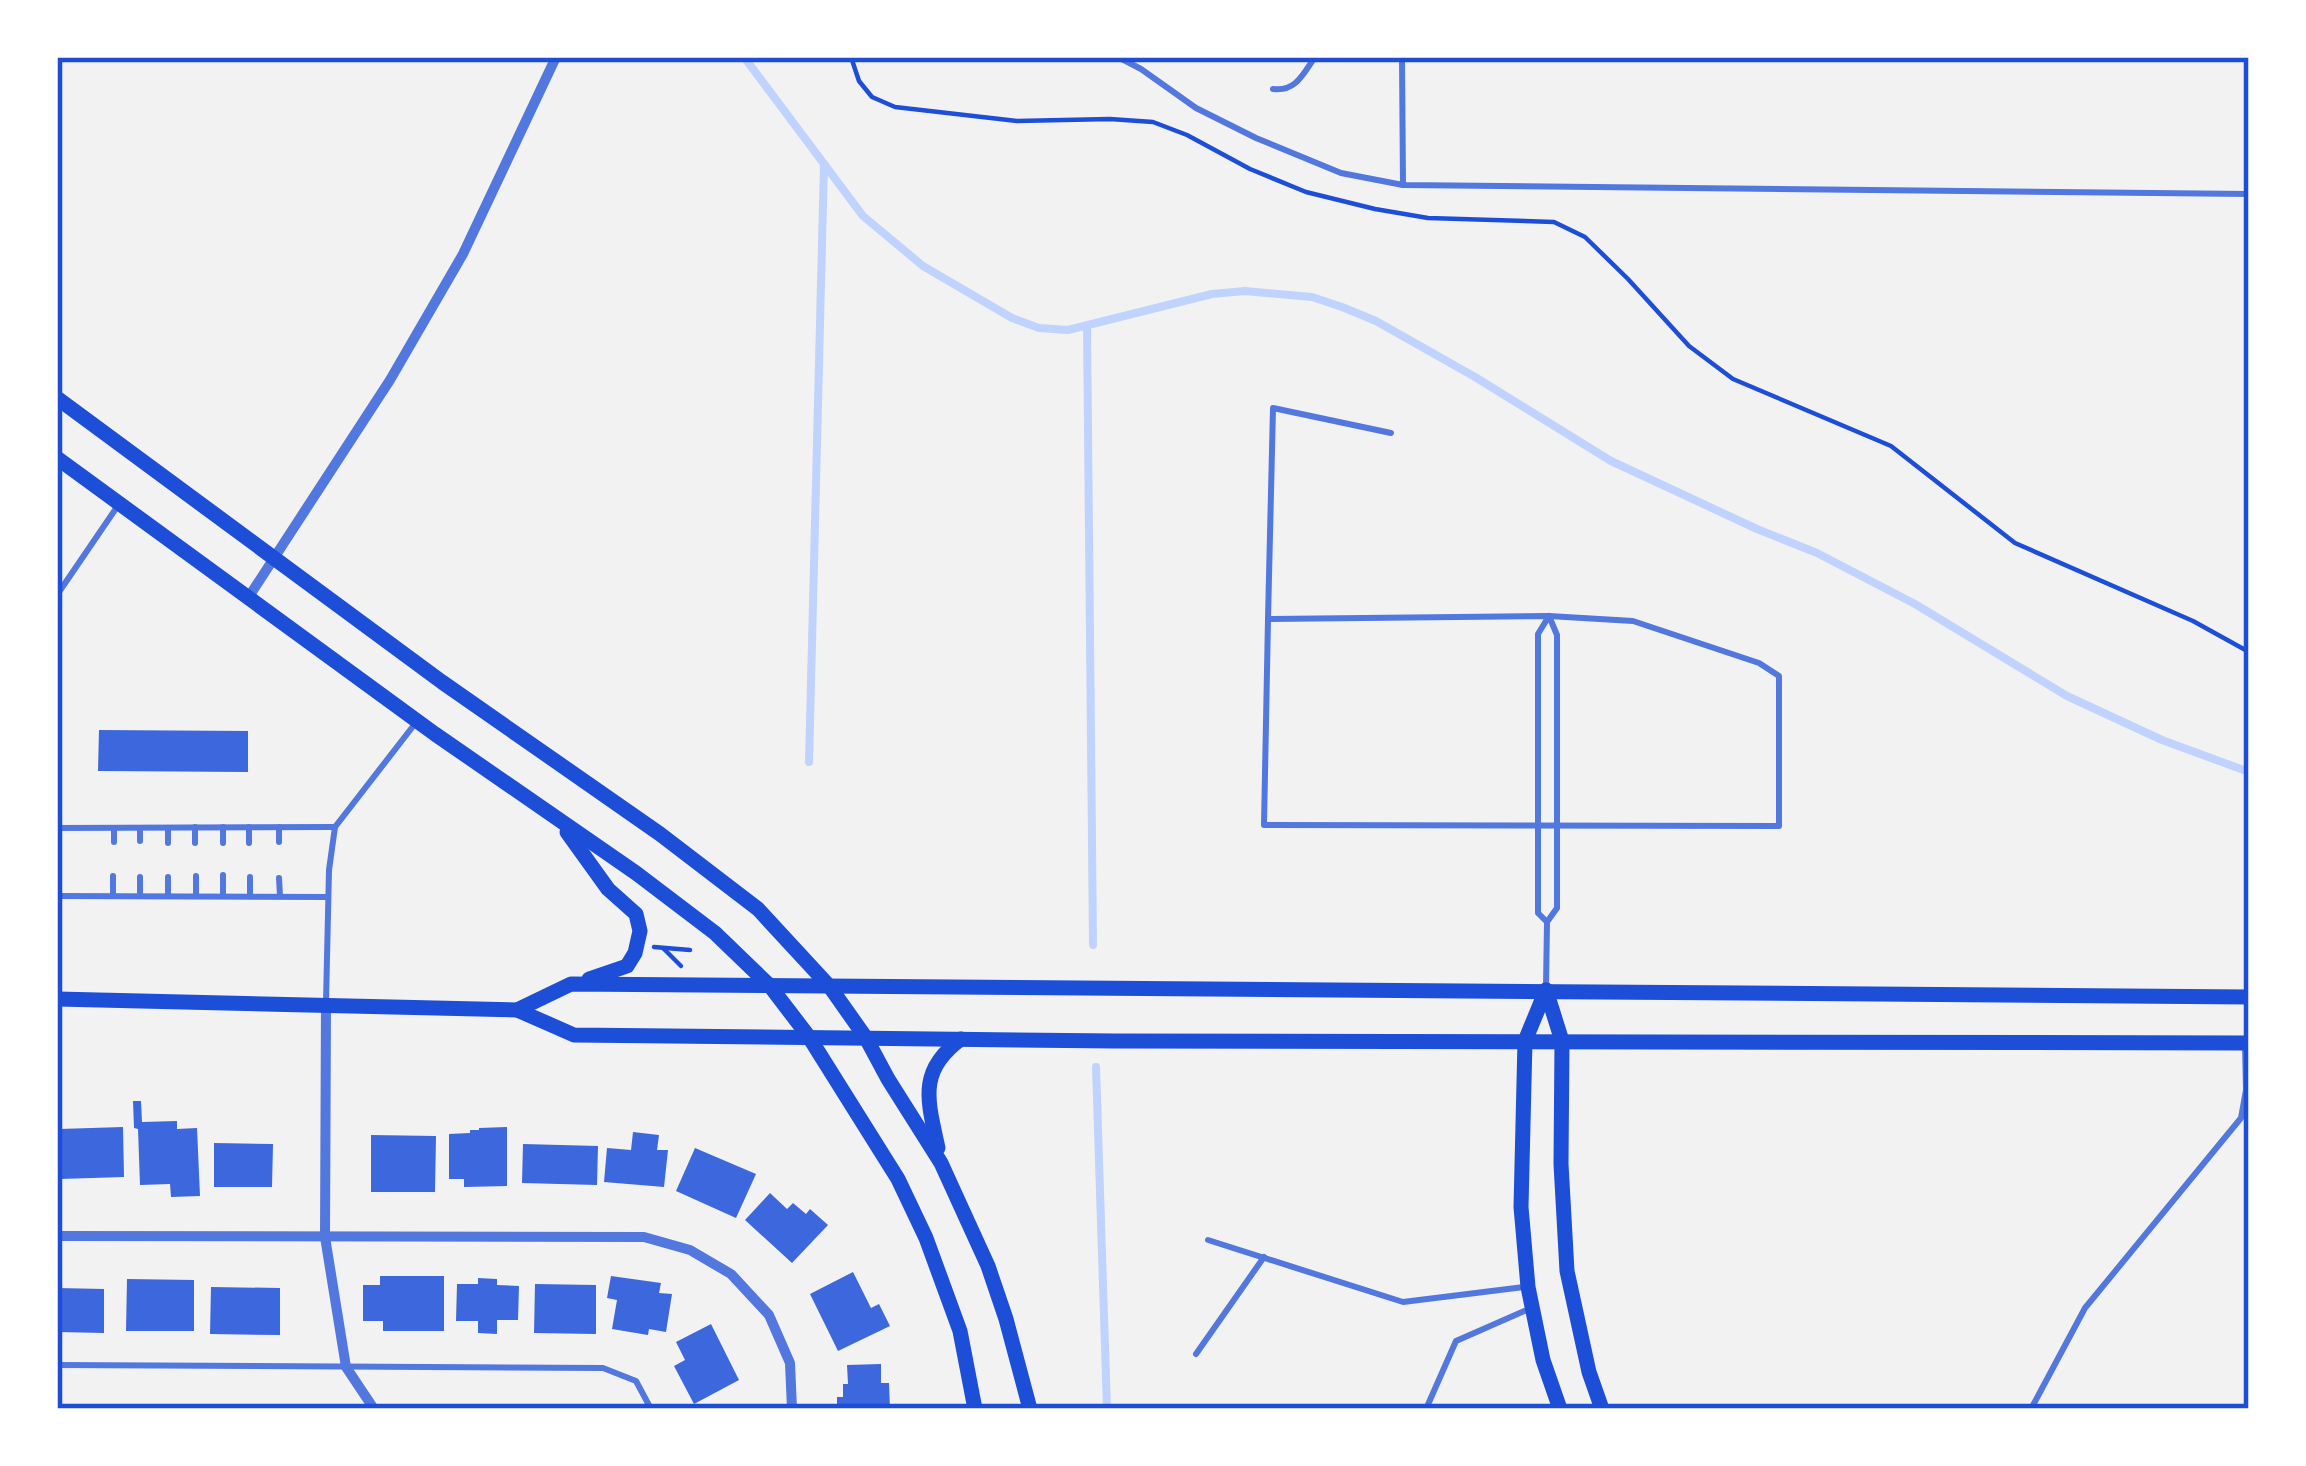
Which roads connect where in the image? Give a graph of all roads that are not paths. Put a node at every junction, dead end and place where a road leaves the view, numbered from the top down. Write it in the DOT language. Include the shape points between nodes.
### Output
graph roads {
  1 [pos="1118,57"];
  2 [pos="1315,57"];
  3 [pos="1402,57"];
  4 [pos="555,58"];
  5 [pos="1273,89"];
  6 [pos="1402,185"];
  7 [pos="2249,194"];
  8 [pos="57,398"];
  9 [pos="1390,433"];
  10 [pos="57,458"];
  11 [pos="119,504"];
  12 [pos="274,560"];
  13 [pos="57,595"];
  14 [pos="248,598"];
  15 [pos="1549,616"];
  16 [pos="1268,619"];
  17 [pos="417,721"];
  18 [pos="559,820"];
  19 [pos="1538,824"];
  20 [pos="1557,824"];
  21 [pos="195,827"];
  22 [pos="223,827"];
  23 [pos="249,827"];
  24 [pos="279,827"];
  25 [pos="334,827"];
  26 [pos="57,828"];
  27 [pos="114,828"];
  28 [pos="140,828"];
  29 [pos="168,828"];
  30 [pos="114,842"];
  31 [pos="140,842"];
  32 [pos="279,842"];
  33 [pos="168,843"];
  34 [pos="195,843"];
  35 [pos="223,843"];
  36 [pos="249,843"];
  37 [pos="223,875"];
  38 [pos="113,876"];
  39 [pos="196,876"];
  40 [pos="140,877"];
  41 [pos="168,877"];
  42 [pos="250,878"];
  43 [pos="279,878"];
  44 [pos="57,896"];
  45 [pos="113,896"];
  46 [pos="140,896"];
  47 [pos="168,896"];
  48 [pos="196,896"];
  49 [pos="223,896"];
  50 [pos="250,896"];
  51 [pos="280,896"];
  52 [pos="328,897"];
  53 [pos="1547,922"];
  54 [pos="571,984"];
  55 [pos="770,986"];
  56 [pos="830,987"];
  57 [pos="1546,990"];
  58 [pos="2249,997"];
  59 [pos="57,999"];
  60 [pos="326,1005"];
  61 [pos="517,1010"];
  62 [pos="809,1037"];
  63 [pos="866,1038"];
  64 [pos="961,1039"];
  65 [pos="1525,1041"];
  66 [pos="1562,1041"];
  67 [pos="2247,1043"];
  68 [pos="941,1163"];
  69 [pos="57,1236"];
  70 [pos="325,1237"];
  71 [pos="1208,1240"];
  72 [pos="1264,1257"];
  73 [pos="1528,1286"];
  74 [pos="1532,1307"];
  75 [pos="1196,1354"];
  76 [pos="57,1365"];
  77 [pos="346,1367"];
  78 [pos="374,1409"];
  79 [pos="651,1409"];
  80 [pos="792,1409"];
  81 [pos="975,1409"];
  82 [pos="1030,1409"];
  83 [pos="1426,1409"];
  84 [pos="1560,1409"];
  85 [pos="1602,1409"];
  86 [pos="2031,1409"];
  1 -- 6 [label="lane" via="1256,138 1341,173"];
  2 -- 5 [label="lane" via="1295,86"];
  3 -- 6 [label="lane"];
  4 -- 12 [label="street" via="464,254"];
  6 -- 7 [label="lane"];
  8 -- 12 [label="main road"];
  9 -- 16 [label="lane" via="1273,408"];
  10 -- 11 [label="main road"];
  11 -- 13 [label="lane"];
  11 -- 14 [label="main road"];
  12 -- 14 [label="street"];
  12 -- 56 [label="main road" via="722,880"];
  14 -- 17 [label="main road"];
  15 -- 16 [label="lane"];
  15 -- 19 [label="lane" via="1538,634"];
  15 -- 20 [label="lane" via="1557,635"];
  15 -- 20 [label="lane" via="1633,621 1778,676 1778,826"];
  16 -- 19 [label="lane" via="1264,825"];
  17 -- 18 [label="main road"];
  17 -- 25 [label="lane"];
  18 -- 54 [label="main road" via="636,914 640,931 627,966"];
  18 -- 55 [label="main road" via="715,933"];
  19 -- 20 [label="lane"];
  19 -- 53 [label="lane" via="1538,914"];
  20 -- 53 [label="lane" via="1557,908"];
  21 -- 22 [label="lane"];
  21 -- 29 [label="lane"];
  21 -- 34 [label="lane"];
  22 -- 23 [label="lane"];
  22 -- 35 [label="lane"];
  23 -- 24 [label="lane"];
  23 -- 36 [label="lane"];
  24 -- 25 [label="lane"];
  24 -- 32 [label="lane"];
  25 -- 52 [label="lane"];
  26 -- 27 [label="lane"];
  27 -- 28 [label="lane"];
  27 -- 30 [label="lane"];
  28 -- 29 [label="lane"];
  28 -- 31 [label="lane"];
  29 -- 33 [label="lane"];
  37 -- 49 [label="lane"];
  38 -- 45 [label="lane"];
  39 -- 48 [label="lane"];
  40 -- 46 [label="lane"];
  41 -- 47 [label="lane"];
  42 -- 50 [label="lane"];
  43 -- 51 [label="lane"];
  44 -- 45 [label="lane"];
  45 -- 46 [label="lane"];
  46 -- 47 [label="lane"];
  47 -- 48 [label="lane"];
  48 -- 49 [label="lane"];
  49 -- 50 [label="lane"];
  50 -- 51 [label="lane"];
  51 -- 52 [label="lane"];
  52 -- 60 [label="lane"];
  53 -- 57 [label="lane"];
  54 -- 55 [label="main road"];
  54 -- 61 [label="main road"];
  55 -- 56 [label="main road"];
  55 -- 62 [label="main road"];
  56 -- 57 [label="main road"];
  56 -- 63 [label="main road"];
  57 -- 58 [label="main road"];
  57 -- 65 [label="main road"];
  57 -- 66 [label="main road"];
  59 -- 60 [label="main road"];
  60 -- 61 [label="main road"];
  60 -- 70 [label="street"];
  61 -- 62 [label="main road" via="574,1035"];
  62 -- 63 [label="main road"];
  62 -- 81 [label="main road" via="926,1238 959,1331"];
  63 -- 64 [label="main road"];
  63 -- 68 [label="main road"];
  64 -- 65 [label="main road"];
  64 -- 68 [label="main road" via="942,1053 930,1080"];
  65 -- 66 [label="main road"];
  65 -- 73 [label="main road" via="1521,1207"];
  66 -- 67 [label="main road"];
  66 -- 85 [label="main road" via="1567,1271"];
  67 -- 86 [label="lane" via="2241,1118 2085,1308"];
  68 -- 82 [label="main road" via="988,1266"];
  69 -- 70 [label="street"];
  70 -- 77 [label="street"];
  70 -- 80 [label="street" via="644,1237 690,1250 731,1274 769,1315 790,1363"];
  71 -- 72 [label="lane"];
  72 -- 73 [label="lane" via="1403,1302"];
  72 -- 75 [label="lane"];
  73 -- 74 [label="main road"];
  74 -- 83 [label="lane" via="1456,1341"];
  74 -- 84 [label="main road"];
  76 -- 77 [label="lane"];
  77 -- 78 [label="street"];
  77 -- 79 [label="lane" via="603,1368 636,1381"];
}
